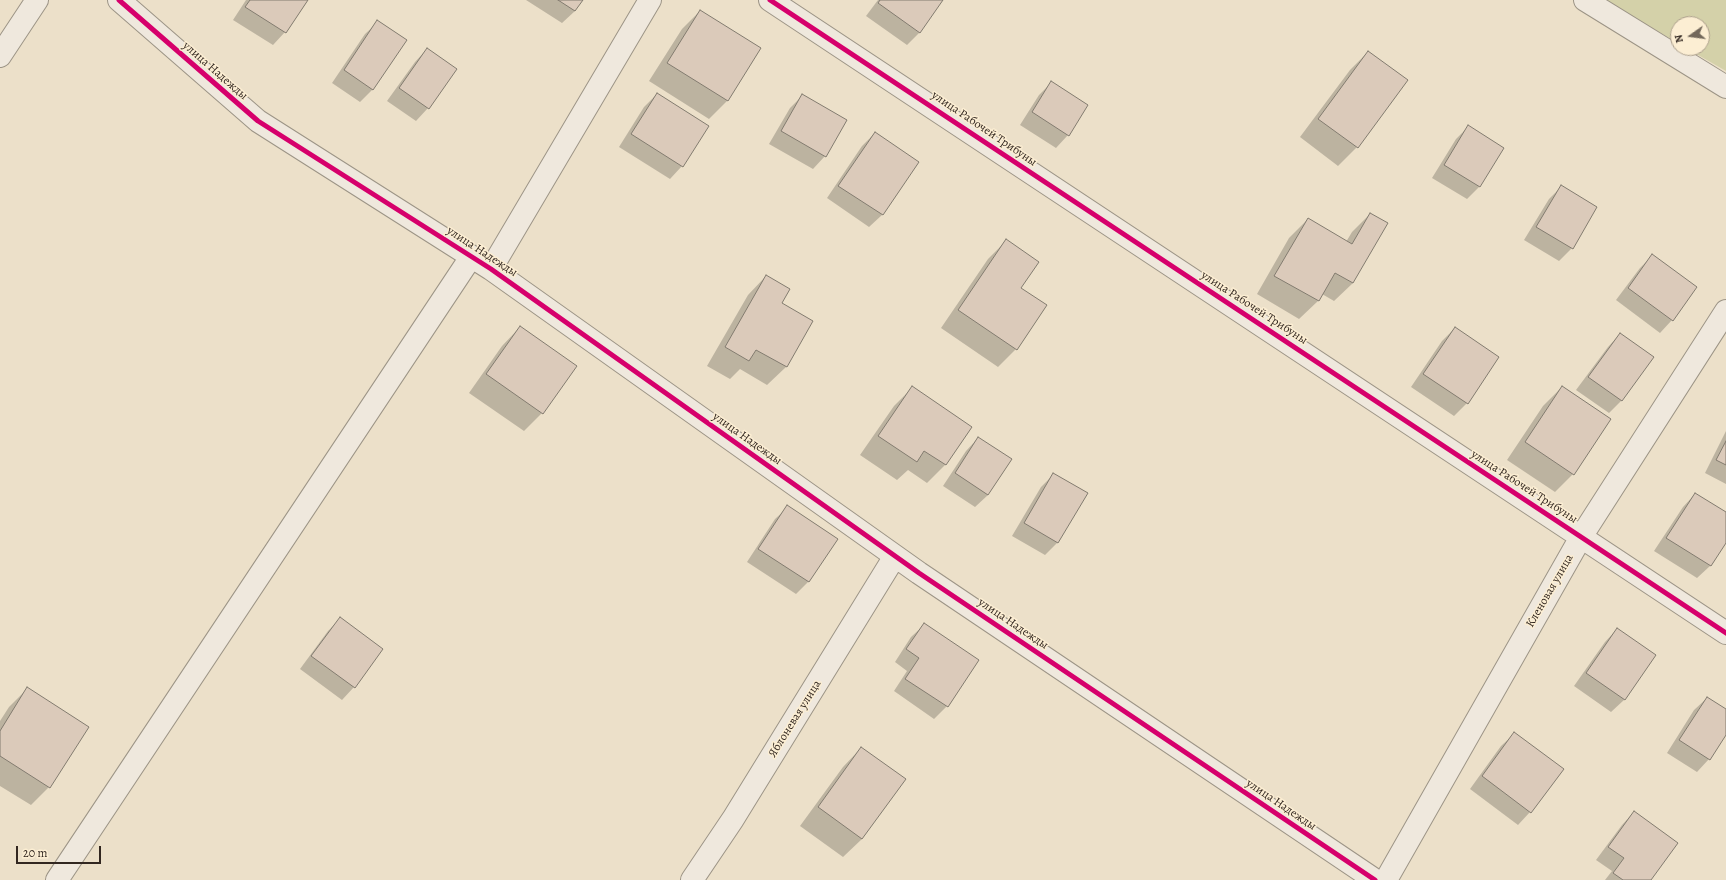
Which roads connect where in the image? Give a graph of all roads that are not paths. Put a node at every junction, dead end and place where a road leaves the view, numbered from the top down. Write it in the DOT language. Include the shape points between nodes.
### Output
graph roads {
  1 [pos="37,0"];
  2 [pos="119,0"];
  3 [pos="650,0"];
  4 [pos="770,0"];
  5 [pos="1585,0"];
  6 [pos="0,56"];
  7 [pos="1726,87"];
  8 [pos="471,257"];
  9 [pos="491,269"];
  10 [pos="1726,311"];
  11 [pos="1581,537"];
  12 [pos="895,556"];
  13 [pos="1726,633"];
  14 [pos="57,880"];
  15 [pos="692,880"];
  16 [pos="1375,880"];
  17 [pos="1386,880"];
  1 -- 6 [label="street"];
  2 -- 8 [label="street, улица Надежды" via="258,121"];
  3 -- 9 [label="street"];
  4 -- 11 [label="street, улица Рабочей Трибуны"];
  5 -- 7 [label="street"];
  8 -- 9 [label="street, улица Надежды"];
  8 -- 14 [label="street"];
  9 -- 12 [label="street, улица Надежды"];
  10 -- 11 [label="street, Кленовая улица"];
  11 -- 13 [label="street, улица Рабочей Трибуны"];
  11 -- 17 [label="street, Кленовая улица"];
  12 -- 15 [label="street, Яблоневая улица" via="738,812"];
  12 -- 16 [label="street, улица Надежды"];
}
